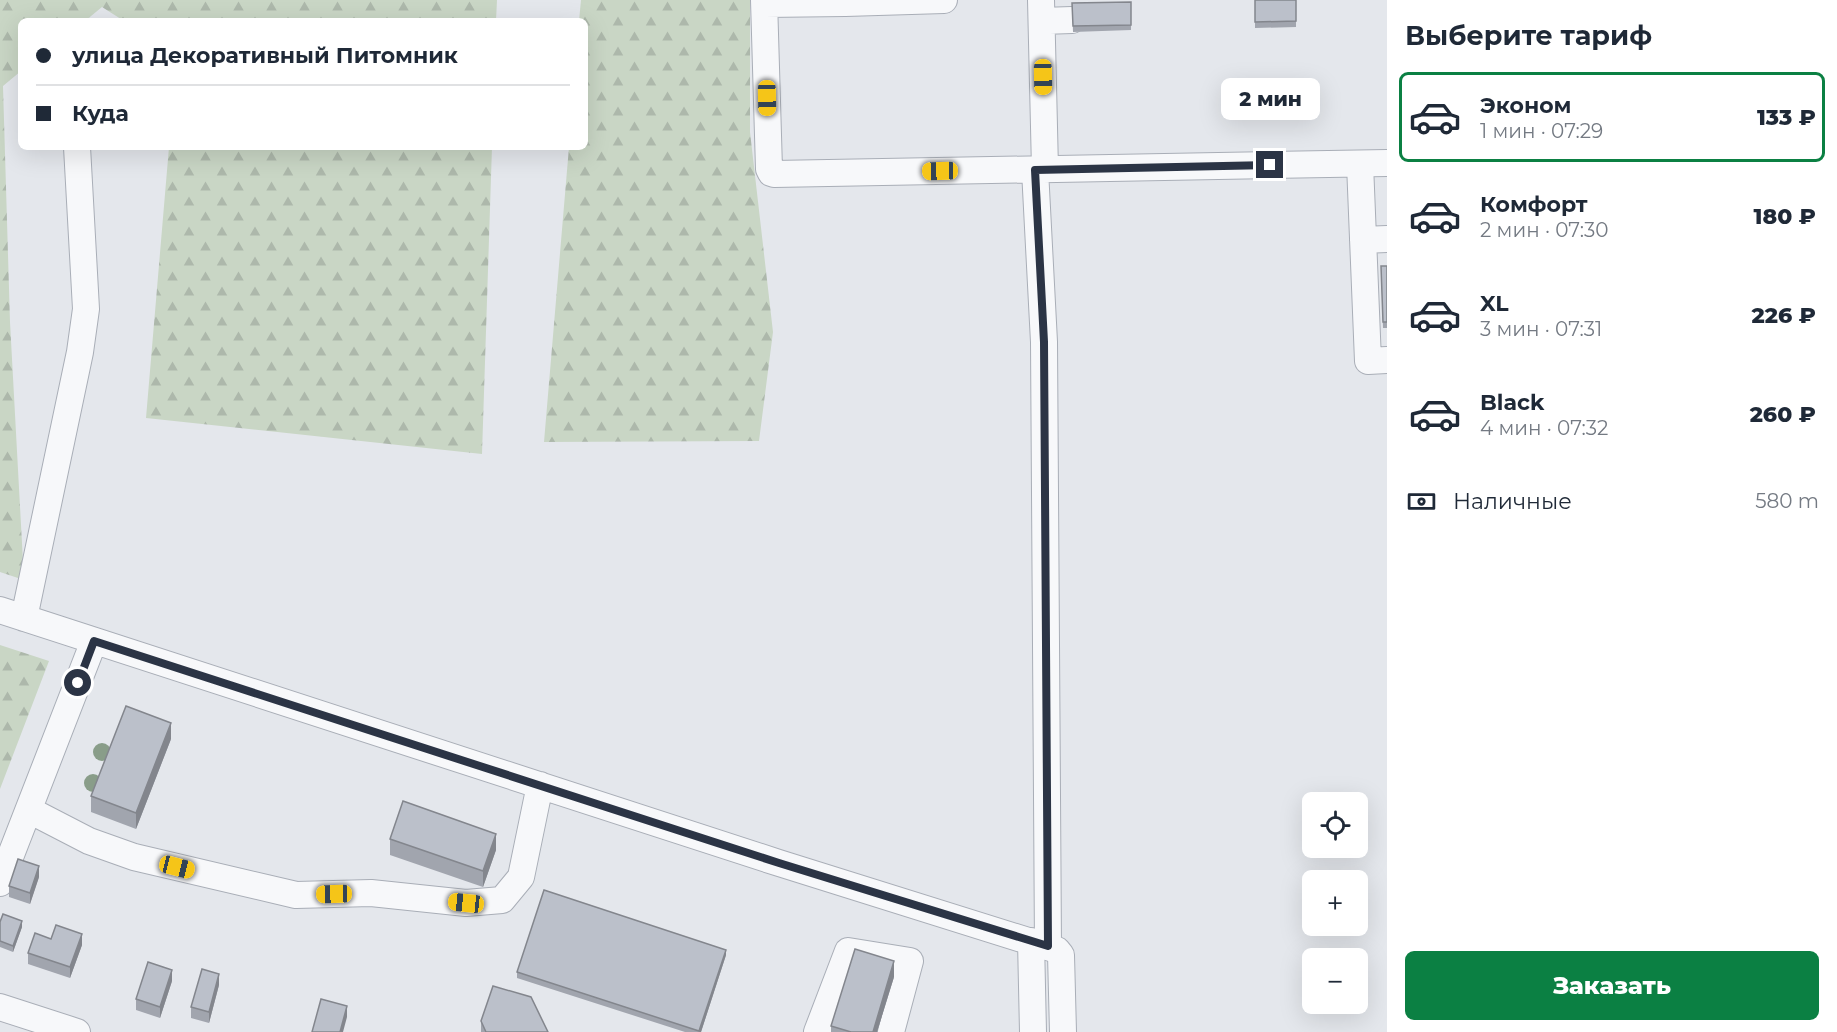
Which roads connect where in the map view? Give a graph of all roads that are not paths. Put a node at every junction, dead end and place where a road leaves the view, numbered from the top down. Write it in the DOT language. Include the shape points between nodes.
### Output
graph roads {
  1 [pos="944,0"];
  2 [pos="845,1"];
  3 [pos="765,2"];
  4 [pos="1041,10"];
  5 [pos="1072,20"];
  6 [pos="77,150"];
  7 [pos="1387,163"];
  8 [pos="1360,164"];
  9 [pos="1040,170"];
  10 [pos="1375,239"];
  11 [pos="1387,360"];
  12 [pos="0,610"];
  13 [pos="24,618"];
  14 [pos="94,641"];
  15 [pos="540,785"];
  16 [pos="28,810"];
  17 [pos="0,883"];
  18 [pos="1046,946"];
  19 [pos="0,1007"];
  20 [pos="77,1032"];
  21 [pos="817,1032"];
  22 [pos="891,1032"];
  23 [pos="1033,1032"];
  24 [pos="1063,1032"];
  1 -- 2 [label="street"];
  2 -- 3 [label="street"];
  3 -- 9 [label="street" via="771,173"];
  4 -- 5 [label="street"];
  4 -- 9 [label="street"];
  6 -- 13 [label="street" via="86,309"];
  7 -- 8 [label="street"];
  8 -- 9 [label="street"];
  8 -- 10 [label="street"];
  9 -- 18 [label="street"];
  10 -- 11 [label="street" via="1368,361"];
  12 -- 13 [label="street"];
  13 -- 14 [label="street"];
  14 -- 15 [label="street"];
  14 -- 16 [label="street"];
  15 -- 16 [label="street" via="521,877 502,900 466,903 371,893 296,895 134,857 89,841"];
  15 -- 18 [label="street"];
  16 -- 17 [label="street"];
  18 -- 23 [label="street"];
  18 -- 24 [label="street"];
  19 -- 20 [label="street"];
  21 -- 22 [label="street" via="848,951 910,960"];
}
